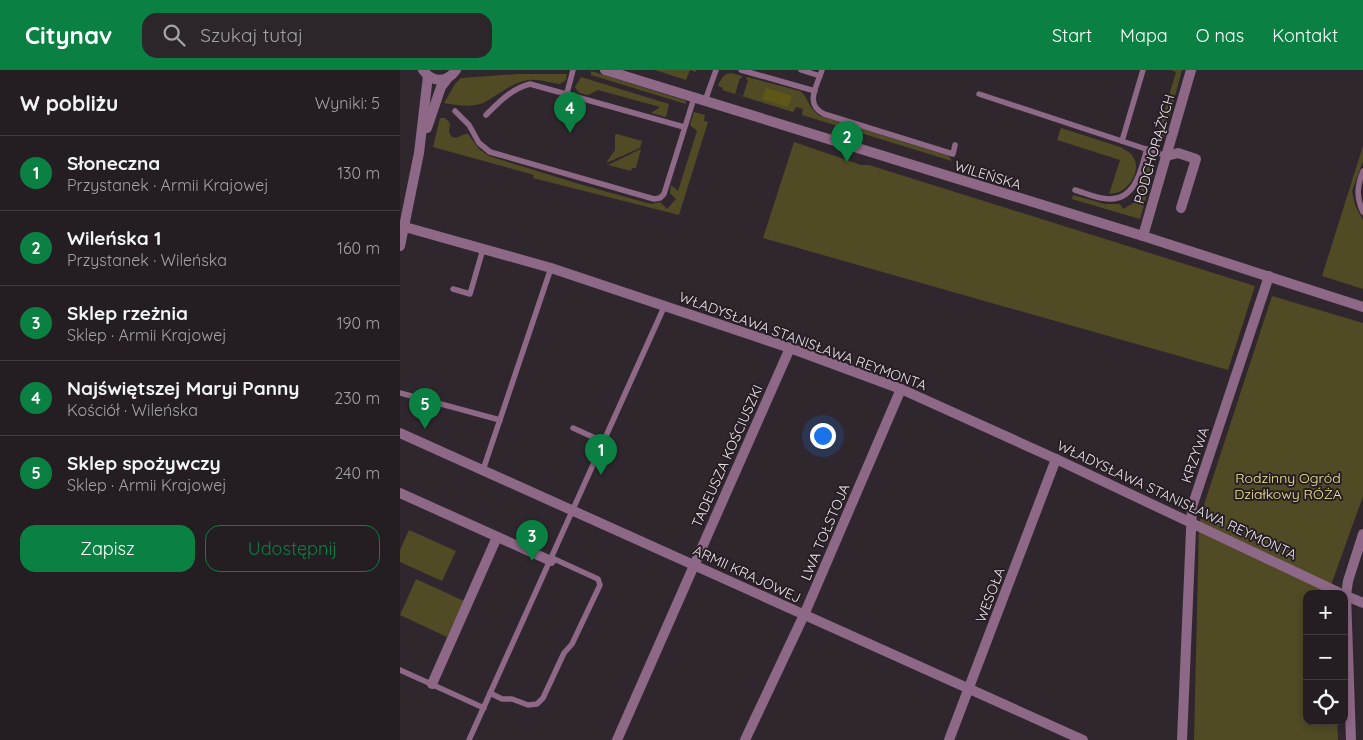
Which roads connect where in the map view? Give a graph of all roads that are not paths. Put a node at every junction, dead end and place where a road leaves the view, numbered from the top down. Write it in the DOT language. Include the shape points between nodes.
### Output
graph roads {
  1 [pos="456,70"];
  2 [pos="573,70"];
  3 [pos="605,70"];
  4 [pos="716,70"];
  5 [pos="742,70"];
  6 [pos="801,70"];
  7 [pos="1144,70"];
  8 [pos="1190,70"];
  9 [pos="423,72"];
  10 [pos="821,73"];
  11 [pos="447,79"];
  12 [pos="815,91"];
  13 [pos="567,93"];
  14 [pos="979,94"];
  15 [pos="694,98"];
  16 [pos="705,101"];
  17 [pos="455,111"];
  18 [pos="486,115"];
  19 [pos="684,127"];
  20 [pos="1122,141"];
  21 [pos="955,145"];
  22 [pos="1147,149"];
  23 [pos="419,153"];
  24 [pos="1167,156"];
  25 [pos="1363,172"];
  26 [pos="1074,190"];
  27 [pos="1181,208"];
  28 [pos="1363,212"];
  29 [pos="404,227"];
  30 [pos="1143,236"];
  31 [pos="400,246"];
  32 [pos="483,249"];
  33 [pos="551,268"];
  34 [pos="1269,276"];
  35 [pos="453,289"];
  36 [pos="665,305"];
  37 [pos="1363,307"];
  38 [pos="790,348"];
  39 [pos="901,389"];
  40 [pos="400,393"];
  41 [pos="500,420"];
  42 [pos="572,428"];
  43 [pos="400,433"];
  44 [pos="604,442"];
  45 [pos="1056,459"];
  46 [pos="483,470"];
  47 [pos="400,493"];
  48 [pos="574,510"];
  49 [pos="1191,522"];
  50 [pos="1363,534"];
  51 [pos="498,537"];
  52 [pos="551,559"];
  53 [pos="694,564"];
  54 [pos="1334,590"];
  55 [pos="1345,590"];
  56 [pos="1348,596"];
  57 [pos="1363,602"];
  58 [pos="804,615"];
  59 [pos="1346,635"];
  60 [pos="400,670"];
  61 [pos="432,684"];
  62 [pos="969,688"];
  63 [pos="490,694"];
  64 [pos="484,708"];
  65 [pos="469,740"];
  66 [pos="617,740"];
  67 [pos="745,740"];
  68 [pos="948,740"];
  69 [pos="1083,740"];
  70 [pos="1182,740"];
  71 [pos="1351,740"];
  1 -- 11 [label="street"];
  2 -- 13 [label="lane"];
  3 -- 15 [label="street, WILEŃSKA"];
  4 -- 16 [label="lane"];
  5 -- 12 [label="lane"];
  6 -- 10 [label="lane"];
  7 -- 20 [label="lane"];
  8 -- 24 [label="street, PODCHORĄŻYCH"];
  9 -- 11 [label="street" via="437,80"];
  9 -- 23 [label="street"];
  10 -- 12 [label="lane"];
  11 -- 23 [label="street" via="439,92"];
  12 -- 21 [label="lane" via="813,105 824,114 953,154"];
  13 -- 18 [label="lane" via="530,84 522,86 509,93"];
  13 -- 19 [label="lane"];
  14 -- 20 [label="lane"];
  15 -- 16 [label="street, WILEŃSKA"];
  15 -- 19 [label="lane"];
  16 -- 30 [label="street, WILEŃSKA"];
  17 -- 19 [label="lane" via="490,152 654,199 664,194"];
  20 -- 22 [label="lane"];
  22 -- 24 [label="lane"];
  22 -- 26 [label="lane" via="1134,186 1120,197 1109,199"];
  23 -- 29 [label="street"];
  24 -- 27 [label="street" via="1178,153 1196,159"];
  24 -- 30 [label="street, PODCHORĄŻYCH"];
  25 -- 28 [label="lane" via="1357,186"];
  29 -- 31 [label="street"];
  29 -- 32 [label="street, WŁADYSŁAWA STANISŁAWA REYMONTA"];
  30 -- 34 [label="street, WILEŃSKA"];
  32 -- 33 [label="street, WŁADYSŁAWA STANISŁAWA REYMONTA"];
  32 -- 35 [label="lane" via="470,294"];
  33 -- 36 [label="street, WŁADYSŁAWA STANISŁAWA REYMONTA"];
  33 -- 41 [label="lane"];
  34 -- 37 [label="street, WILEŃSKA"];
  34 -- 49 [label="street, KRZYWA" via="1192,507"];
  36 -- 38 [label="street, WŁADYSŁAWA STANISŁAWA REYMONTA"];
  36 -- 44 [label="lane"];
  38 -- 39 [label="street, WŁADYSŁAWA STANISŁAWA REYMONTA"];
  38 -- 53 [label="street, TADEUSZA KOŚCIUSZKI"];
  39 -- 45 [label="street, WŁADYSŁAWA STANISŁAWA REYMONTA"];
  39 -- 58 [label="street, LWA TOŁSTOJA"];
  40 -- 41 [label="lane"];
  41 -- 46 [label="lane"];
  42 -- 44 [label="lane"];
  43 -- 46 [label="street, ARMII KRAJOWEJ"];
  44 -- 48 [label="lane"];
  45 -- 49 [label="street, WŁADYSŁAWA STANISŁAWA REYMONTA"];
  45 -- 62 [label="street, WESOŁA"];
  46 -- 48 [label="street, ARMII KRAJOWEJ"];
  47 -- 51 [label="street"];
  48 -- 52 [label="lane"];
  48 -- 53 [label="street, ARMII KRAJOWEJ"];
  49 -- 54 [label="street, WŁADYSŁAWA STANISŁAWA REYMONTA"];
  49 -- 70 [label="street, KRZYWA"];
  50 -- 55 [label="street"];
  51 -- 52 [label="street"];
  51 -- 61 [label="street"];
  52 -- 63 [label="lane"];
  52 -- 63 [label="lane" via="598,579 600,585 538,704 528,705"];
  53 -- 58 [label="street, ARMII KRAJOWEJ"];
  53 -- 66 [label="street, TADEUSZA KOŚCIUSZKI"];
  56 -- 57 [label="street, WŁADYSŁAWA STANISŁAWA REYMONTA"];
  58 -- 62 [label="street, ARMII KRAJOWEJ"];
  58 -- 67 [label="street, LWA TOŁSTOJA"];
  59 -- 71 [label="street"];
  60 -- 61 [label="lane"];
  61 -- 64 [label="lane"];
  62 -- 68 [label="street, WESOŁA"];
  62 -- 69 [label="street, ARMII KRAJOWEJ"];
  63 -- 64 [label="lane"];
  64 -- 65 [label="lane"];
}
